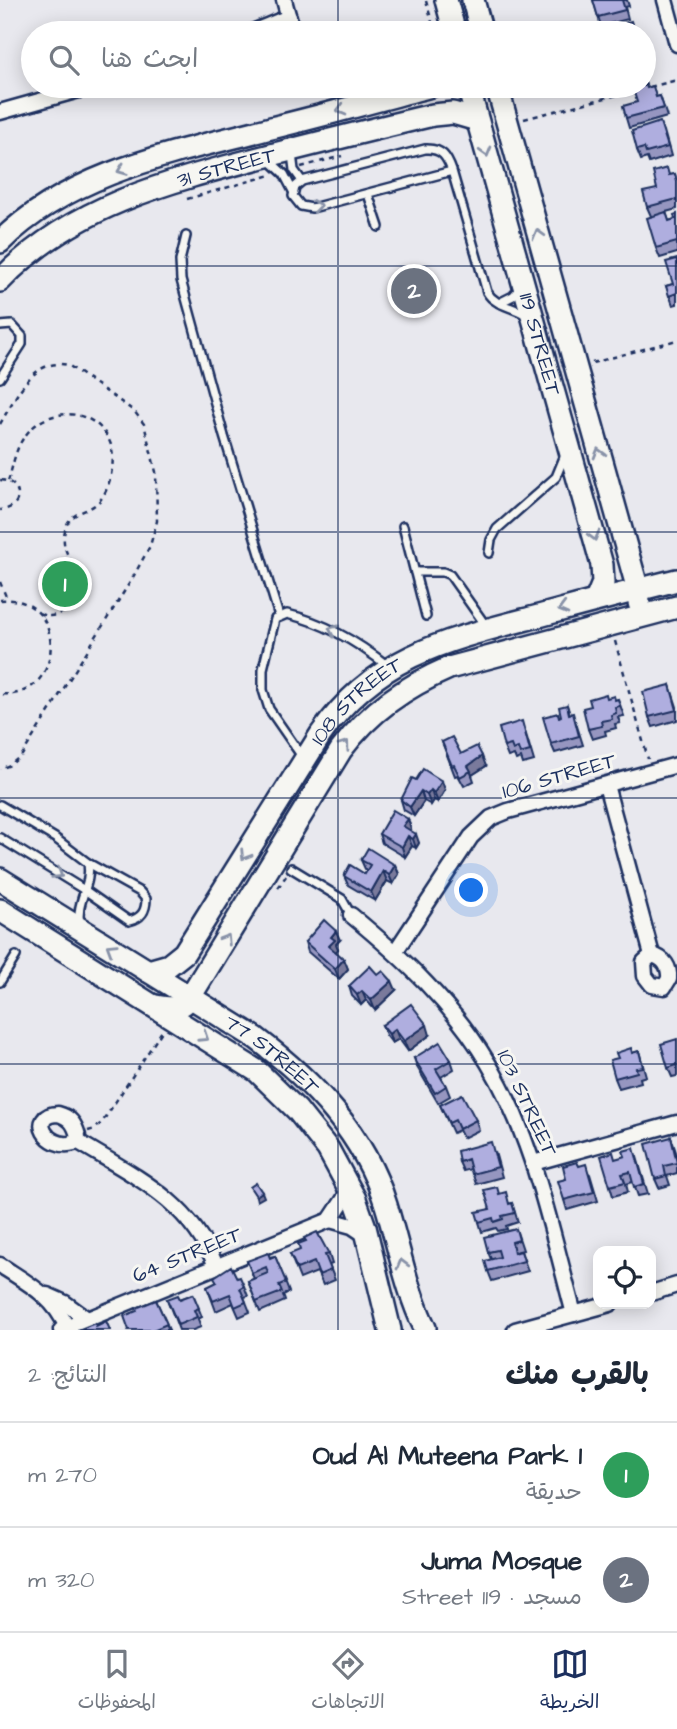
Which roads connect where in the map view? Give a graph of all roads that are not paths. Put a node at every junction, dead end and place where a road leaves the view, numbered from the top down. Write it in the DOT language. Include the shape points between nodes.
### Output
graph roads {
  1 [pos="285,0"];
  2 [pos="446,0"];
  3 [pos="473,0"];
  4 [pos="665,0"];
  5 [pos="289,17"];
  6 [pos="279,21"];
  7 [pos="290,21"];
  8 [pos="452,21"];
  9 [pos="479,21"];
  10 [pos="677,44"];
  11 [pos="48,98"];
  12 [pos="385,98"];
  13 [pos="471,98"];
  14 [pos="491,98"];
  15 [pos="500,98"];
  16 [pos="0,111"];
  17 [pos="477,120"];
  18 [pos="509,128"];
  19 [pos="241,136"];
  20 [pos="264,157"];
  21 [pos="293,159"];
  22 [pos="452,172"];
  23 [pos="302,181"];
  24 [pos="169,182"];
  25 [pos="293,191"];
  26 [pos="368,194"];
  27 [pos="379,227"];
  28 [pos="186,236"];
  29 [pos="0,242"];
  30 [pos="0,281"];
  31 [pos="524,283"];
  32 [pos="499,303"];
  33 [pos="535,322"];
  34 [pos="0,326"];
  35 [pos="547,365"];
  36 [pos="0,378"];
  37 [pos="586,405"];
  38 [pos="568,442"];
  39 [pos="556,477"];
  40 [pos="582,492"];
  41 [pos="403,526"];
  42 [pos="489,553"];
  43 [pos="415,572"];
  44 [pos="677,580"];
  45 [pos="638,590"];
  46 [pos="596,600"];
  47 [pos="677,607"];
  48 [pos="279,616"];
  49 [pos="426,616"];
  50 [pos="614,624"];
  51 [pos="488,629"];
  52 [pos="390,668"];
  53 [pos="304,761"];
  54 [pos="677,765"];
  55 [pos="606,785"];
  56 [pos="0,805"];
  57 [pos="276,806"];
  58 [pos="0,838"];
  59 [pos="286,840"];
  60 [pos="88,863"];
  61 [pos="291,869"];
  62 [pos="0,879"];
  63 [pos="86,891"];
  64 [pos="0,910"];
  65 [pos="351,915"];
  66 [pos="83,931"];
  67 [pos="395,952"];
  68 [pos="652,955"];
  69 [pos="16,956"];
  70 [pos="148,971"];
  71 [pos="0,982"];
  72 [pos="190,997"];
  73 [pos="164,1011"];
  74 [pos="677,1123"];
  75 [pos="76,1135"];
  76 [pos="533,1163"];
  77 [pos="349,1186"];
  78 [pos="330,1220"];
  79 [pos="368,1236"];
  80 [pos="0,1265"];
  81 [pos="216,1266"];
  82 [pos="677,1285"];
  83 [pos="656,1291"];
  84 [pos="44,1294"];
  85 [pos="593,1309"];
  86 [pos="574,1314"];
  87 [pos="88,1319"];
  88 [pos="64,1329"];
  89 [pos="427,1329"];
  90 [pos="390,1330"];
  91 [pos="403,1330"];
  92 [pos="515,1330"];
  1 -- 5 [label="street"];
  2 -- 8 [label="street"];
  3 -- 9 [label="street"];
  4 -- 10 [label="street"];
  5 -- 6 [label="street"];
  5 -- 7 [label="street"];
  11 -- 16 [label="street"];
  12 -- 19 [label="street, 31 STREET, one-way"];
  13 -- 17 [label="street, 119 STREET"];
  14 -- 18 [label="street"];
  15 -- 18 [label="street, 119 STREET"];
  17 -- 21 [label="street, 31 STREET" via="443,113"];
  17 -- 31 [label="street, 119 STREET, one-way"];
  37 -- 18 [label="street, 119 STREET, one-way"];
  19 -- 24 [label="street" via="247,146 244,154 184,172"];
  19 -- 29 [label="street, 31 STREET, one-way" via="103,177 50,204"];
  20 -- 21 [label="street, 31 STREET"];
  20 -- 24 [label="street, 31 STREET"];
  20 -- 25 [label="lane" via="283,172"];
  21 -- 23 [label="lane"];
  22 -- 23 [label="lane" via="444,154 430,149"];
  22 -- 26 [label="lane"];
  22 -- 32 [label="lane" via="487,292"];
  23 -- 25 [label="lane"];
  24 -- 30 [label="street, 31 STREET" via="75,223"];
  25 -- 26 [label="lane, one-way" via="294,200 307,208"];
  26 -- 27 [label="lane"];
  28 -- 48 [label="lane" via="181,280"];
  31 -- 32 [label="lane"];
  31 -- 33 [label="street, 119 STREET"];
  32 -- 33 [label="lane"];
  33 -- 35 [label="street, 119 STREET"];
  34 -- 36 [label="lane" via="12,326 22,336 22,344"];
  35 -- 37 [label="street" via="571,415 580,417"];
  35 -- 38 [label="street, 119 STREET"];
  45 -- 37 [label="street, 119 STREET, one-way"];
  38 -- 39 [label="lane"];
  38 -- 40 [label="street, 119 STREET"];
  39 -- 40 [label="lane" via="574,483"];
  39 -- 42 [label="lane" via="497,528"];
  40 -- 46 [label="street, 119 STREET, one-way" via="604,571"];
  41 -- 43 [label="lane"];
  43 -- 49 [label="lane"];
  43 -- 51 [label="lane" via="450,575"];
  44 -- 45 [label="street, 108 STREET"];
  45 -- 46 [label="street, 108 STREET"];
  45 -- 50 [label="street" via="637,608"];
  46 -- 51 [label="street, 108 STREET, one-way"];
  47 -- 50 [label="street, 108 STREET"];
  52 -- 48 [label="lane, one-way" via="330,628 291,615"];
  48 -- 53 [label="lane" via="272,627 263,690 269,709"];
  59 -- 50 [label="street, 108 STREET, one-way" via="350,737 395,695 449,668"];
  51 -- 52 [label="street, 108 STREET" via="436,644"];
  52 -- 53 [label="street, 108 STREET" via="344,704"];
  53 -- 57 [label="street, 108 STREET"];
  54 -- 55 [label="street, 106 STREET"];
  55 -- 67 [label="street, 106 STREET" via="508,811 484,824"];
  55 -- 68 [label="street"];
  56 -- 60 [label="lane"];
  57 -- 59 [label="street" via="270,833 274,839"];
  57 -- 70 [label="street, 108 STREET, one-way" via="184,953 169,965"];
  58 -- 63 [label="lane, one-way"];
  72 -- 59 [label="street, 108 STREET, one-way"];
  60 -- 63 [label="lane"];
  60 -- 63 [label="lane" via="140,892 146,907 129,922"];
  61 -- 65 [label="lane" via="342,899"];
  62 -- 66 [label="street, 77 STREET"];
  63 -- 66 [label="lane" via="79,916"];
  64 -- 73 [label="street, 77 STREET"];
  65 -- 67 [label="street, 103 STREET"];
  70 -- 66 [label="street, 77 STREET, one-way"];
  67 -- 76 [label="street, 103 STREET" via="443,1002 482,1054"];
  69 -- 71 [label="lane"];
  70 -- 72 [label="street, 77 STREET"];
  72 -- 73 [label="street" via="176,1009"];
  89 -- 72 [label="street, 77 STREET, one-way" via="410,1293 379,1187 338,1115 279,1055"];
  73 -- 77 [label="street, 77 STREET, one-way" via="257,1071 278,1090 321,1139"];
  74 -- 76 [label="street"];
  75 -- 81 [label="street" via="179,1209 196,1228"];
  76 -- 86 [label="street, 103 STREET"];
  77 -- 78 [label="street"];
  77 -- 79 [label="street, 77 STREET"];
  78 -- 79 [label="street"];
  78 -- 81 [label="street, 64 STREET"];
  79 -- 90 [label="street, 77 STREET"];
  80 -- 84 [label="street"];
  81 -- 87 [label="street, 64 STREET"];
  82 -- 83 [label="street"];
  84 -- 87 [label="street"];
  84 -- 88 [label="street" via="58,1310"];
  85 -- 86 [label="street"];
  86 -- 92 [label="street"];
  87 -- 88 [label="street, 64 STREET"];
  89 -- 91 [label="street"];
}
